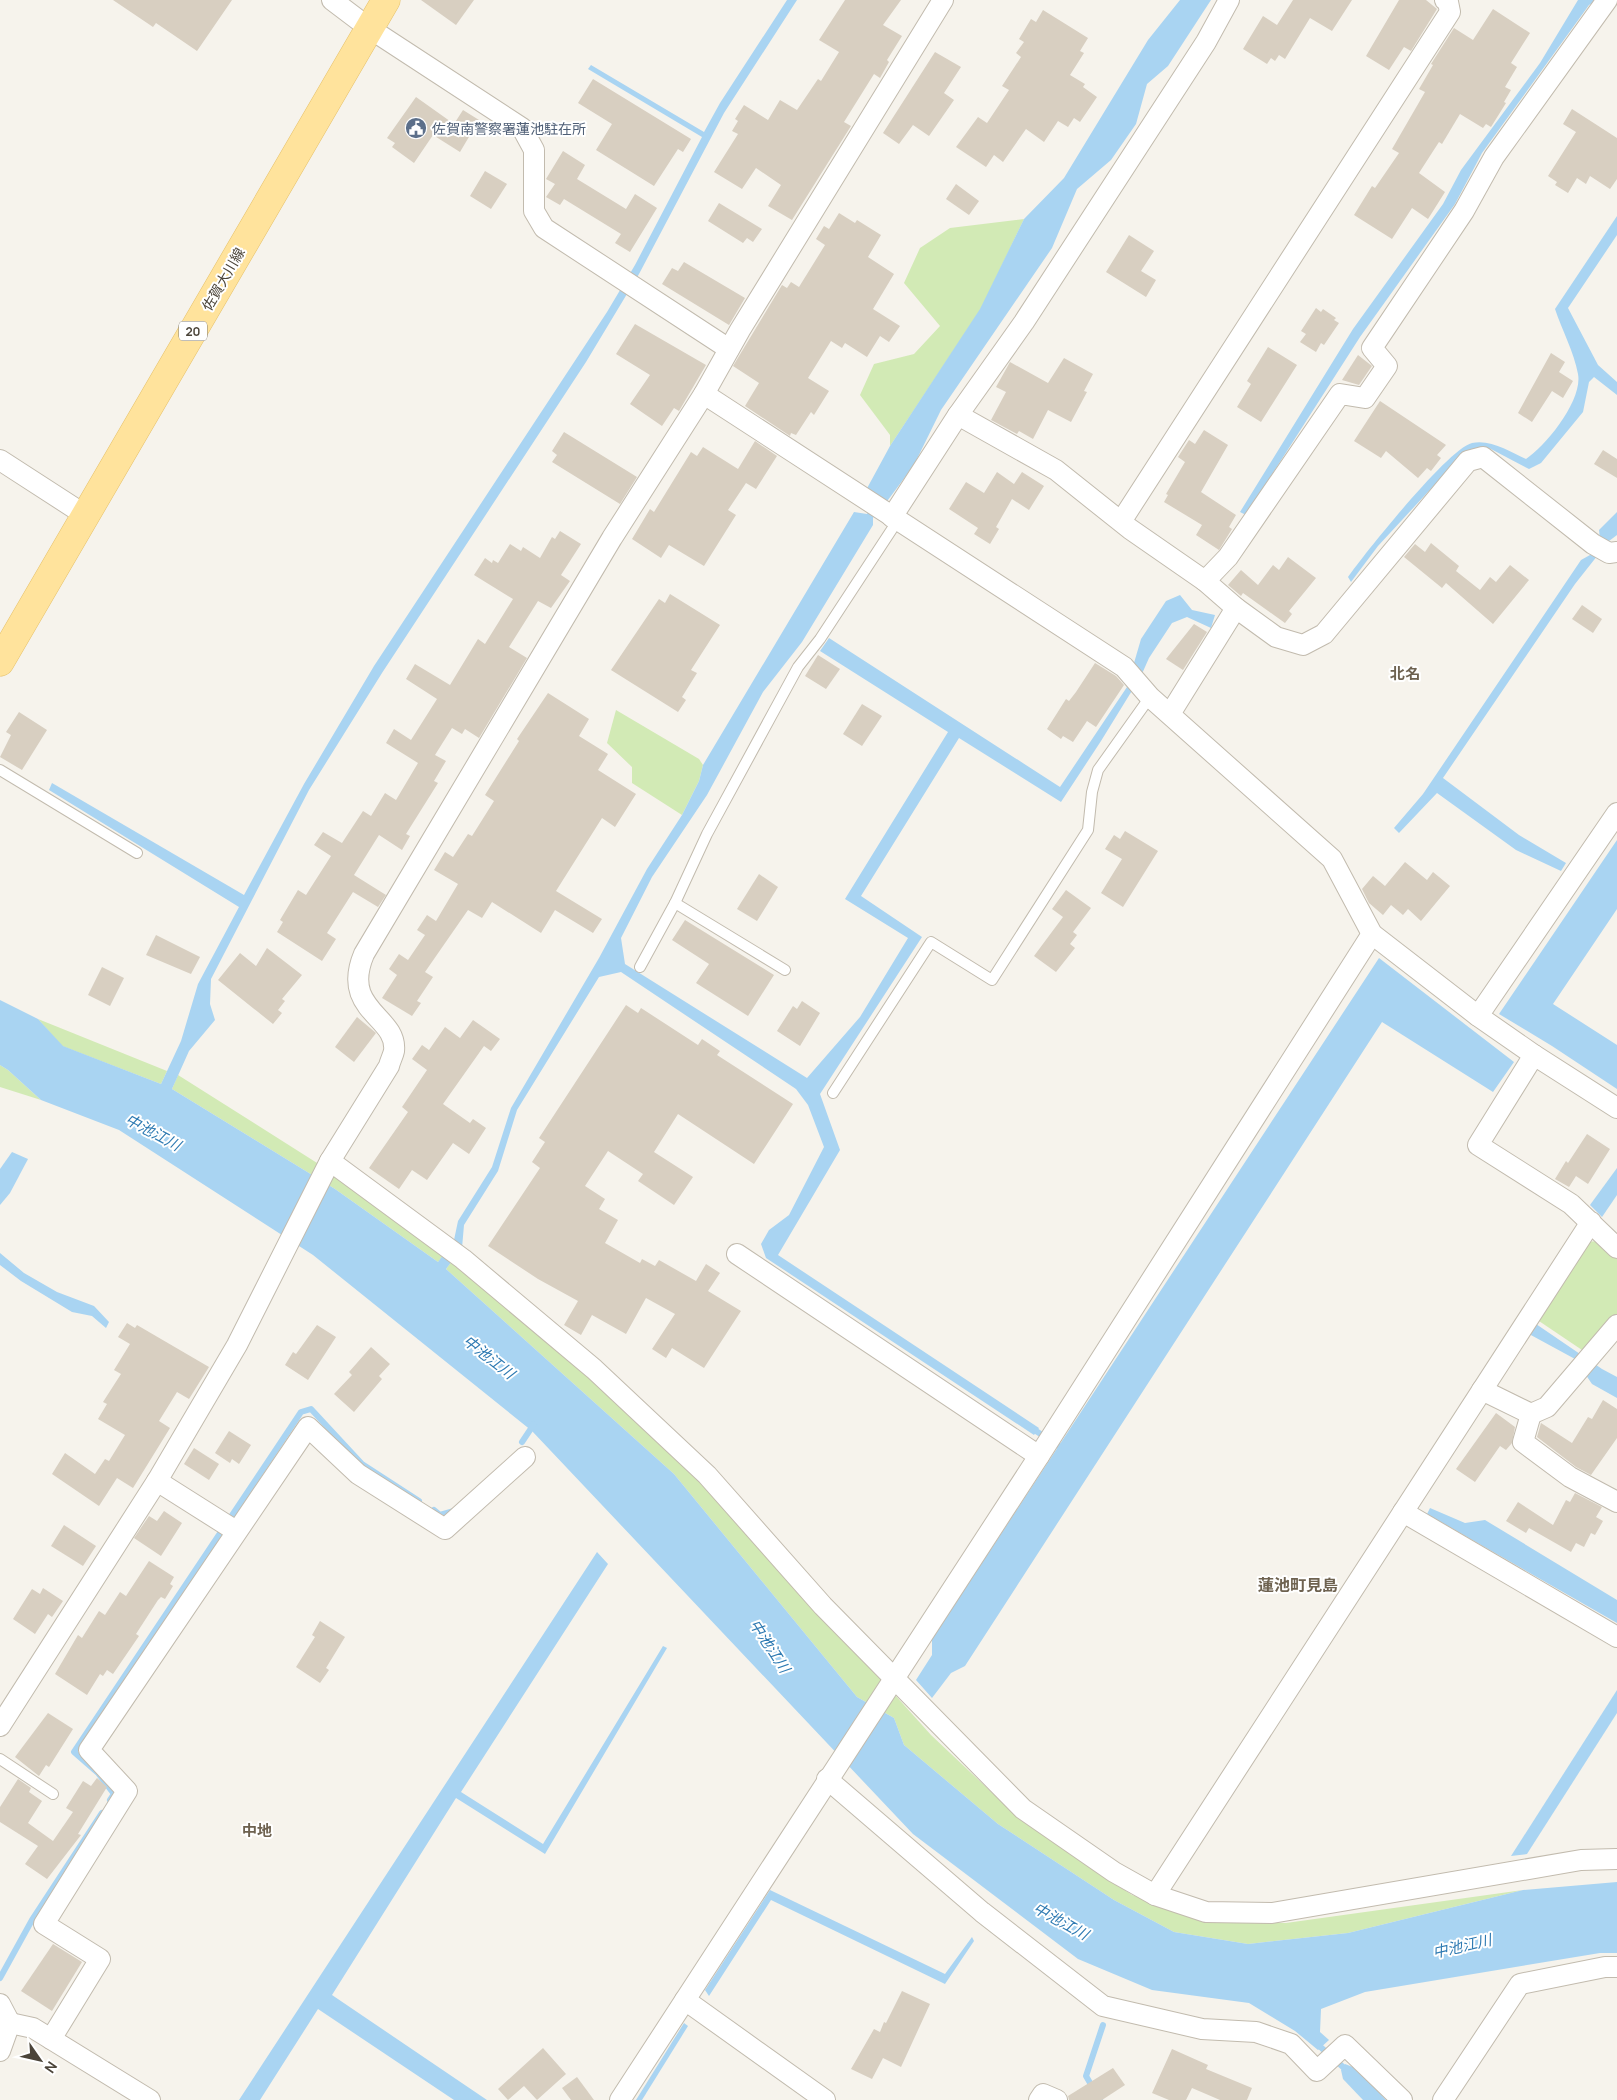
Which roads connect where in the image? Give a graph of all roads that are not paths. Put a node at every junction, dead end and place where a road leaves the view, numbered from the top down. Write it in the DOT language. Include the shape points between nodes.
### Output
graph roads {
  1 [pos="332,0"];
  2 [pos="386,0"];
  3 [pos="943,0"];
  4 [pos="1229,0"];
  5 [pos="1445,0"];
  6 [pos="1607,0"];
  7 [pos="369,28"];
  8 [pos="728,349"];
  9 [pos="704,394"];
  10 [pos="958,415"];
  11 [pos="0,460"];
  12 [pos="886,512"];
  13 [pos="86,515"];
  14 [pos="1122,520"];
  15 [pos="1606,550"];
  16 [pos="1205,581"];
  17 [pos="1236,608"];
  18 [pos="0,662"];
  19 [pos="1145,692"];
  20 [pos="1170,714"];
  21 [pos="0,770"];
  22 [pos="1617,813"];
  23 [pos="136,853"];
  24 [pos="675,902"];
  25 [pos="1372,934"];
  26 [pos="640,967"];
  27 [pos="785,970"];
  28 [pos="1478,1016"];
  29 [pos="1534,1055"];
  30 [pos="833,1093"];
  31 [pos="1617,1108"];
  32 [pos="330,1161"];
  33 [pos="1590,1222"];
  34 [pos="1617,1248"];
  35 [pos="737,1254"];
  36 [pos="1617,1325"];
  37 [pos="1482,1390"];
  38 [pos="1530,1414"];
  39 [pos="1039,1456"];
  40 [pos="525,1457"];
  41 [pos="157,1481"];
  42 [pos="1617,1502"];
  43 [pos="1403,1512"];
  44 [pos="229,1527"];
  45 [pos="1617,1637"];
  46 [pos="890,1683"];
  47 [pos="0,1726"];
  48 [pos="0,1759"];
  49 [pos="829,1776"];
  50 [pos="53,1794"];
  51 [pos="1617,1859"];
  52 [pos="1155,1895"];
  53 [pos="1617,1967"];
  54 [pos="685,2000"];
  55 [pos="0,2004"];
  56 [pos="10,2023"];
  57 [pos="51,2039"];
  58 [pos="0,2051"];
  59 [pos="150,2100"];
  60 [pos="620,2100"];
  61 [pos="825,2100"];
  62 [pos="1039,2100"];
  63 [pos="1057,2100"];
  64 [pos="1402,2100"];
  65 [pos="1443,2100"];
  1 -- 7 [label="street"];
  2 -- 7 [label="main road, 佐賀大川線 / 20"];
  3 -- 8 [label="street"];
  4 -- 10 [label="street" via="1206,42 1024,322"];
  5 -- 14 [label="street" via="1450,12"];
  6 -- 16 [label="street" via="1494,157 1464,212 1372,348 1387,366 1365,398 1340,394 1228,557"];
  7 -- 8 [label="street" via="522,128 534,150 534,211 544,228"];
  7 -- 13 [label="main road, 佐賀大川線 / 20"];
  8 -- 9 [label="street"];
  9 -- 12 [label="street"];
  9 -- 32 [label="street" via="612,538 364,954 357,981 362,999 392,1038 394,1051 389,1066"];
  10 -- 12 [label="street"];
  10 -- 14 [label="street" via="1056,470"];
  11 -- 13 [label="street"];
  12 -- 19 [label="street" via="1124,667"];
  12 -- 24 [label="lane" via="820,639 798,667 707,834"];
  13 -- 18 [label="main road, 佐賀大川線 / 20"];
  14 -- 16 [label="street" via="1130,529"];
  15 -- 17 [label="street" via="1483,457 1468,460 1324,634 1303,645 1276,637"];
  16 -- 17 [label="street"];
  17 -- 20 [label="street"];
  19 -- 20 [label="street"];
  19 -- 30 [label="lane" via="1098,770 1088,830 992,980 931,942"];
  20 -- 25 [label="street" via="1332,859"];
  21 -- 23 [label="lane"];
  22 -- 28 [label="street"];
  24 -- 26 [label="lane"];
  24 -- 27 [label="lane"];
  25 -- 28 [label="street"];
  25 -- 39 [label="street"];
  28 -- 29 [label="street"];
  29 -- 31 [label="street"];
  29 -- 33 [label="street" via="1478,1145 1571,1204"];
  32 -- 41 [label="street" via="237,1345"];
  32 -- 46 [label="street" via="464,1259 594,1368 707,1475"];
  33 -- 34 [label="street"];
  33 -- 37 [label="street"];
  35 -- 39 [label="street"];
  36 -- 38 [label="street" via="1547,1406"];
  37 -- 38 [label="street"];
  37 -- 43 [label="street"];
  38 -- 42 [label="street" via="1523,1442 1570,1477"];
  39 -- 46 [label="street"];
  40 -- 44 [label="street" via="445,1529 358,1474 308,1427"];
  41 -- 44 [label="street"];
  41 -- 47 [label="street"];
  43 -- 45 [label="street"];
  43 -- 52 [label="street"];
  44 -- 57 [label="street" via="89,1750 127,1791 44,1924 100,1959"];
  46 -- 49 [label="street"];
  46 -- 52 [label="street" via="1024,1809 1114,1872"];
  48 -- 50 [label="lane"];
  49 -- 54 [label="street"];
  49 -- 64 [label="street" via="982,1912 1103,2006 1202,2028 1256,2032 1291,2044 1316,2071 1345,2045"];
  51 -- 52 [label="street" via="1581,1860 1272,1913 1206,1912"];
  53 -- 65 [label="street" via="1520,1984"];
  54 -- 60 [label="street"];
  54 -- 61 [label="street"];
  55 -- 56 [label="street"];
  56 -- 57 [label="street" via="33,2028"];
  56 -- 58 [label="street"];
  57 -- 59 [label="street"];
  62 -- 63 [label="street" via="1043,2094"];
}
